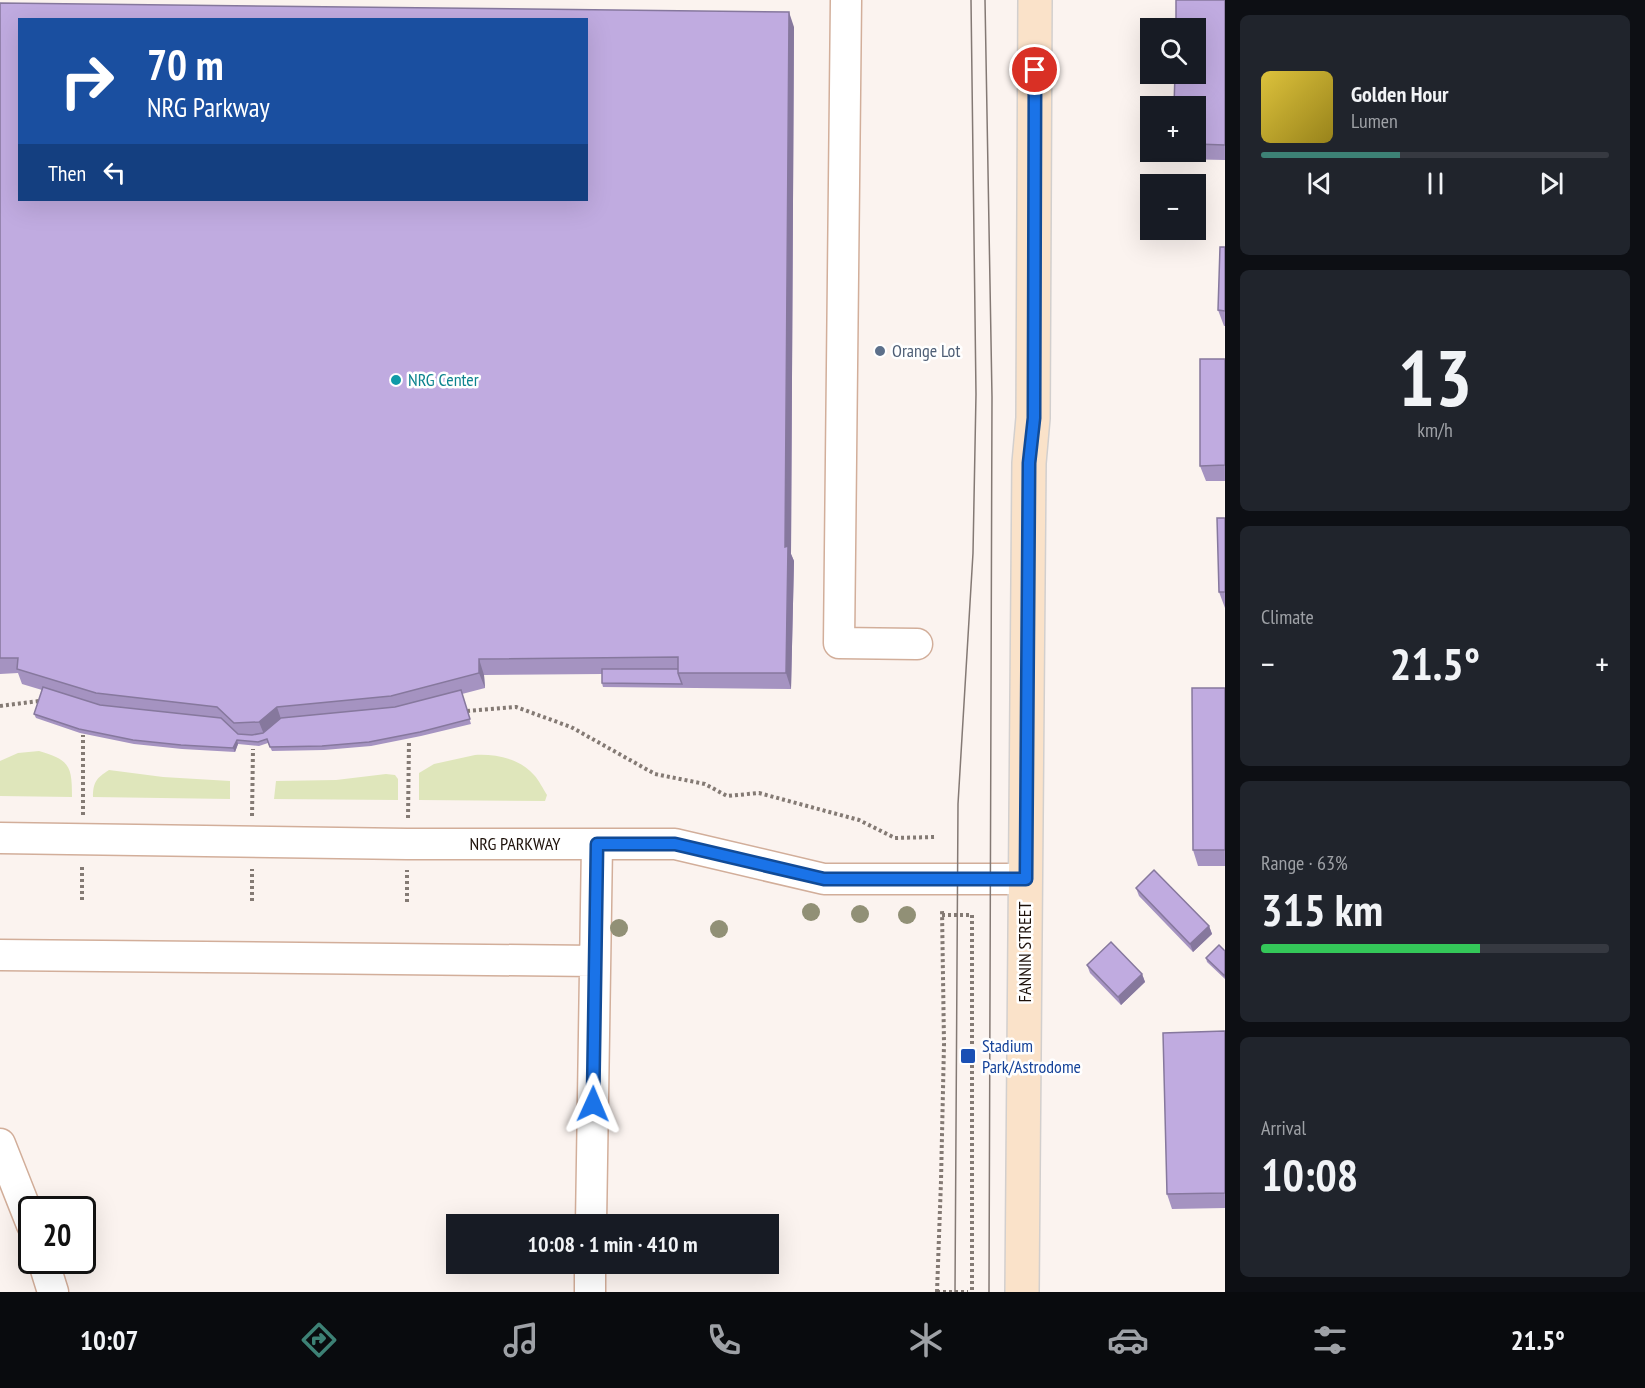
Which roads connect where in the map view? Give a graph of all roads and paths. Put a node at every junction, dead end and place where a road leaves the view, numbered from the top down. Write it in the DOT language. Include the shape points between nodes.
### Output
graph roads {
  1 [pos="846,0"];
  2 [pos="1035,0"];
  3 [pos="917,644"];
  4 [pos="39,701"];
  5 [pos="0,706"];
  6 [pos="467,711"];
  7 [pos="935,837"];
  8 [pos="0,838"];
  9 [pos="597,844"];
  10 [pos="1026,879"];
  11 [pos="942,909"];
  12 [pos="942,915"];
  13 [pos="0,955"];
  14 [pos="595,960"];
  15 [pos="0,1144"];
  16 [pos="21,1196"];
  17 [pos="591,1214"];
  18 [pos="47,1274"];
  19 [pos="590,1274"];
  20 [pos="53,1292"];
  21 [pos="590,1292"];
  22 [pos="937,1292"];
  23 [pos="968,1292"];
  24 [pos="972,1292"];
  25 [pos="1022,1292"];
  1 -- 3 [label="lane" via="839,643"];
  2 -- 10 [label="main road, FANNIN STREET" via="1034,418 1029,463"];
  4 -- 5 [label="path"];
  6 -- 7 [label="path" via="516,707 572,727 655,774 705,784 727,796 759,793 859,820 895,838"];
  8 -- 9 [label="lane, NRG PARKWAY"];
  9 -- 10 [label="lane, NRG PARKWAY" via="675,844 824,879"];
  9 -- 14 [label="lane"];
  10 -- 25 [label="main road, FANNIN STREET"];
  11 -- 12 [label="path"];
  12 -- 22 [label="path" via="943,1078"];
  12 -- 24 [label="path" via="972,915"];
  13 -- 14 [label="lane"];
  14 -- 17 [label="lane"];
  15 -- 16 [label="lane"];
  18 -- 20 [label="lane"];
  19 -- 21 [label="lane"];
  22 -- 23 [label="path"];
}
